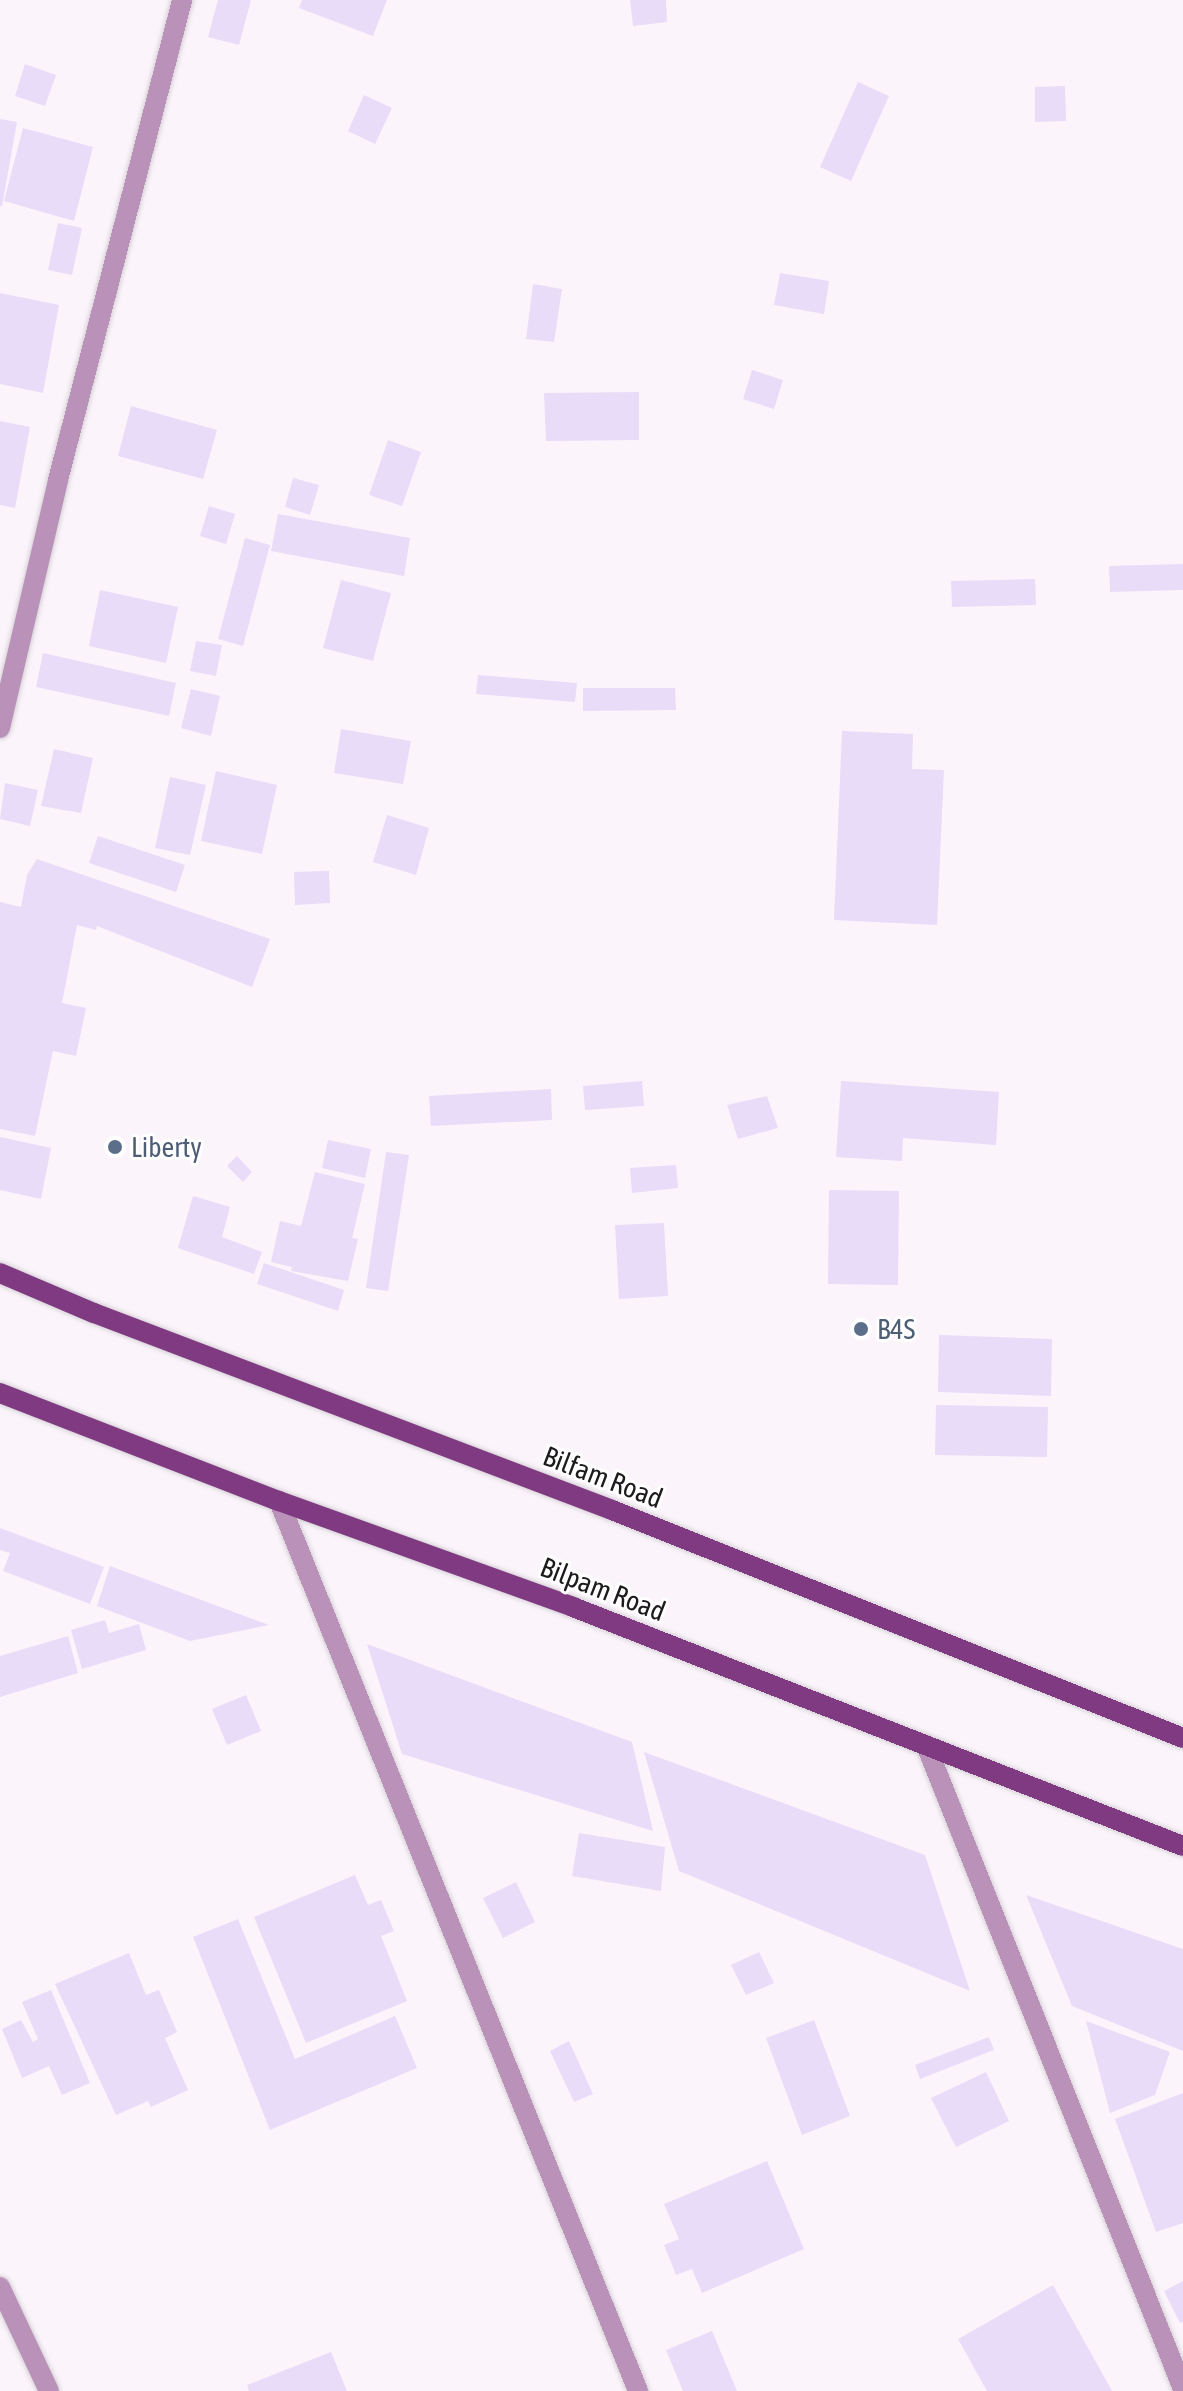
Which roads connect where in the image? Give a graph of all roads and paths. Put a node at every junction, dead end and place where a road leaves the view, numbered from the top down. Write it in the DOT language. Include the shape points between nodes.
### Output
graph roads {
  1 [pos="182,0"];
  2 [pos="0,728"];
  3 [pos="0,1273"];
  4 [pos="0,1393"];
  5 [pos="279,1501"];
  6 [pos="1183,1738"];
  7 [pos="926,1745"];
  8 [pos="1183,1846"];
  9 [pos="0,2287"];
  10 [pos="1183,2389"];
  11 [pos="49,2391"];
  12 [pos="638,2391"];
  1 -- 2 [label="street"];
  3 -- 6 [label="main road, Bilfam Road"];
  4 -- 5 [label="main road, Bilpam Road"];
  5 -- 7 [label="main road, Bilpam Road" via="573,1607"];
  5 -- 12 [label="street"];
  7 -- 8 [label="main road, Bilpam Road"];
  7 -- 10 [label="street"];
  9 -- 11 [label="street"];
}
